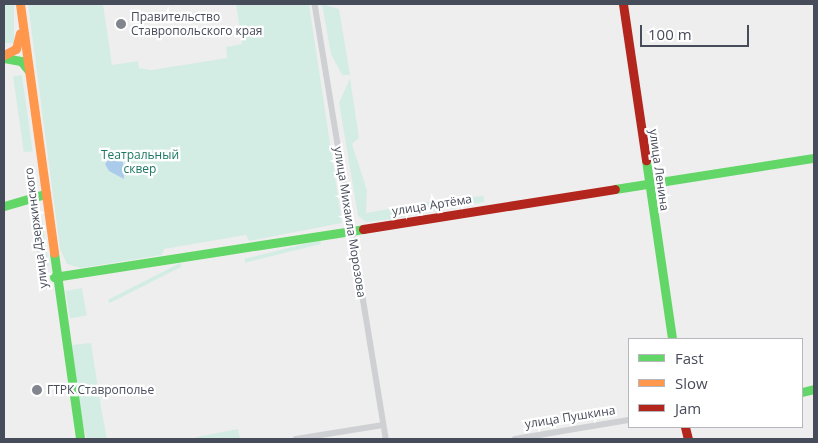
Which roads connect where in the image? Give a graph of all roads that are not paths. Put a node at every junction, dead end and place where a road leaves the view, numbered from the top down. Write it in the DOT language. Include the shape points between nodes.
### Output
graph roads {
  1 [pos="315,4"];
  2 [pos="623,4"];
  3 [pos="21,8"];
  4 [pos="4,57"];
  5 [pos="29,71"];
  6 [pos="814,158"];
  7 [pos="648,185"];
  8 [pos="45,194"];
  9 [pos="4,206"];
  10 [pos="351,230"];
  11 [pos="54,277"];
  12 [pos="672,338"];
  13 [pos="628,420"];
  14 [pos="383,425"];
  15 [pos="80,439"];
  16 [pos="296,439"];
  17 [pos="386,439"];
  18 [pos="515,439"];
  1 -- 10 [label="street, улица Михаила Морозова"];
  2 -- 7 [label="main road, улица Ленина"];
  3 -- 4 [label="main road, улица Дзержинского" via="20,43"];
  3 -- 5 [label="main road, улица Дзержинского"];
  4 -- 5 [label="main road" via="21,61"];
  5 -- 8 [label="main road, улица Дзержинского"];
  6 -- 7 [label="main road, улица Артёма"];
  7 -- 10 [label="main road, улица Артёма"];
  7 -- 12 [label="main road, улица Ленина"];
  8 -- 9 [label="main road"];
  8 -- 11 [label="main road, улица Дзержинского"];
  10 -- 11 [label="main road, улица Артёма"];
  10 -- 14 [label="street, улица Михаила Морозова"];
  11 -- 15 [label="main road, улица Дзержинского"];
  13 -- 18 [label="street, улица Пушкина"];
  14 -- 16 [label="street"];
  14 -- 17 [label="street, улица Михаила Морозова"];
}
